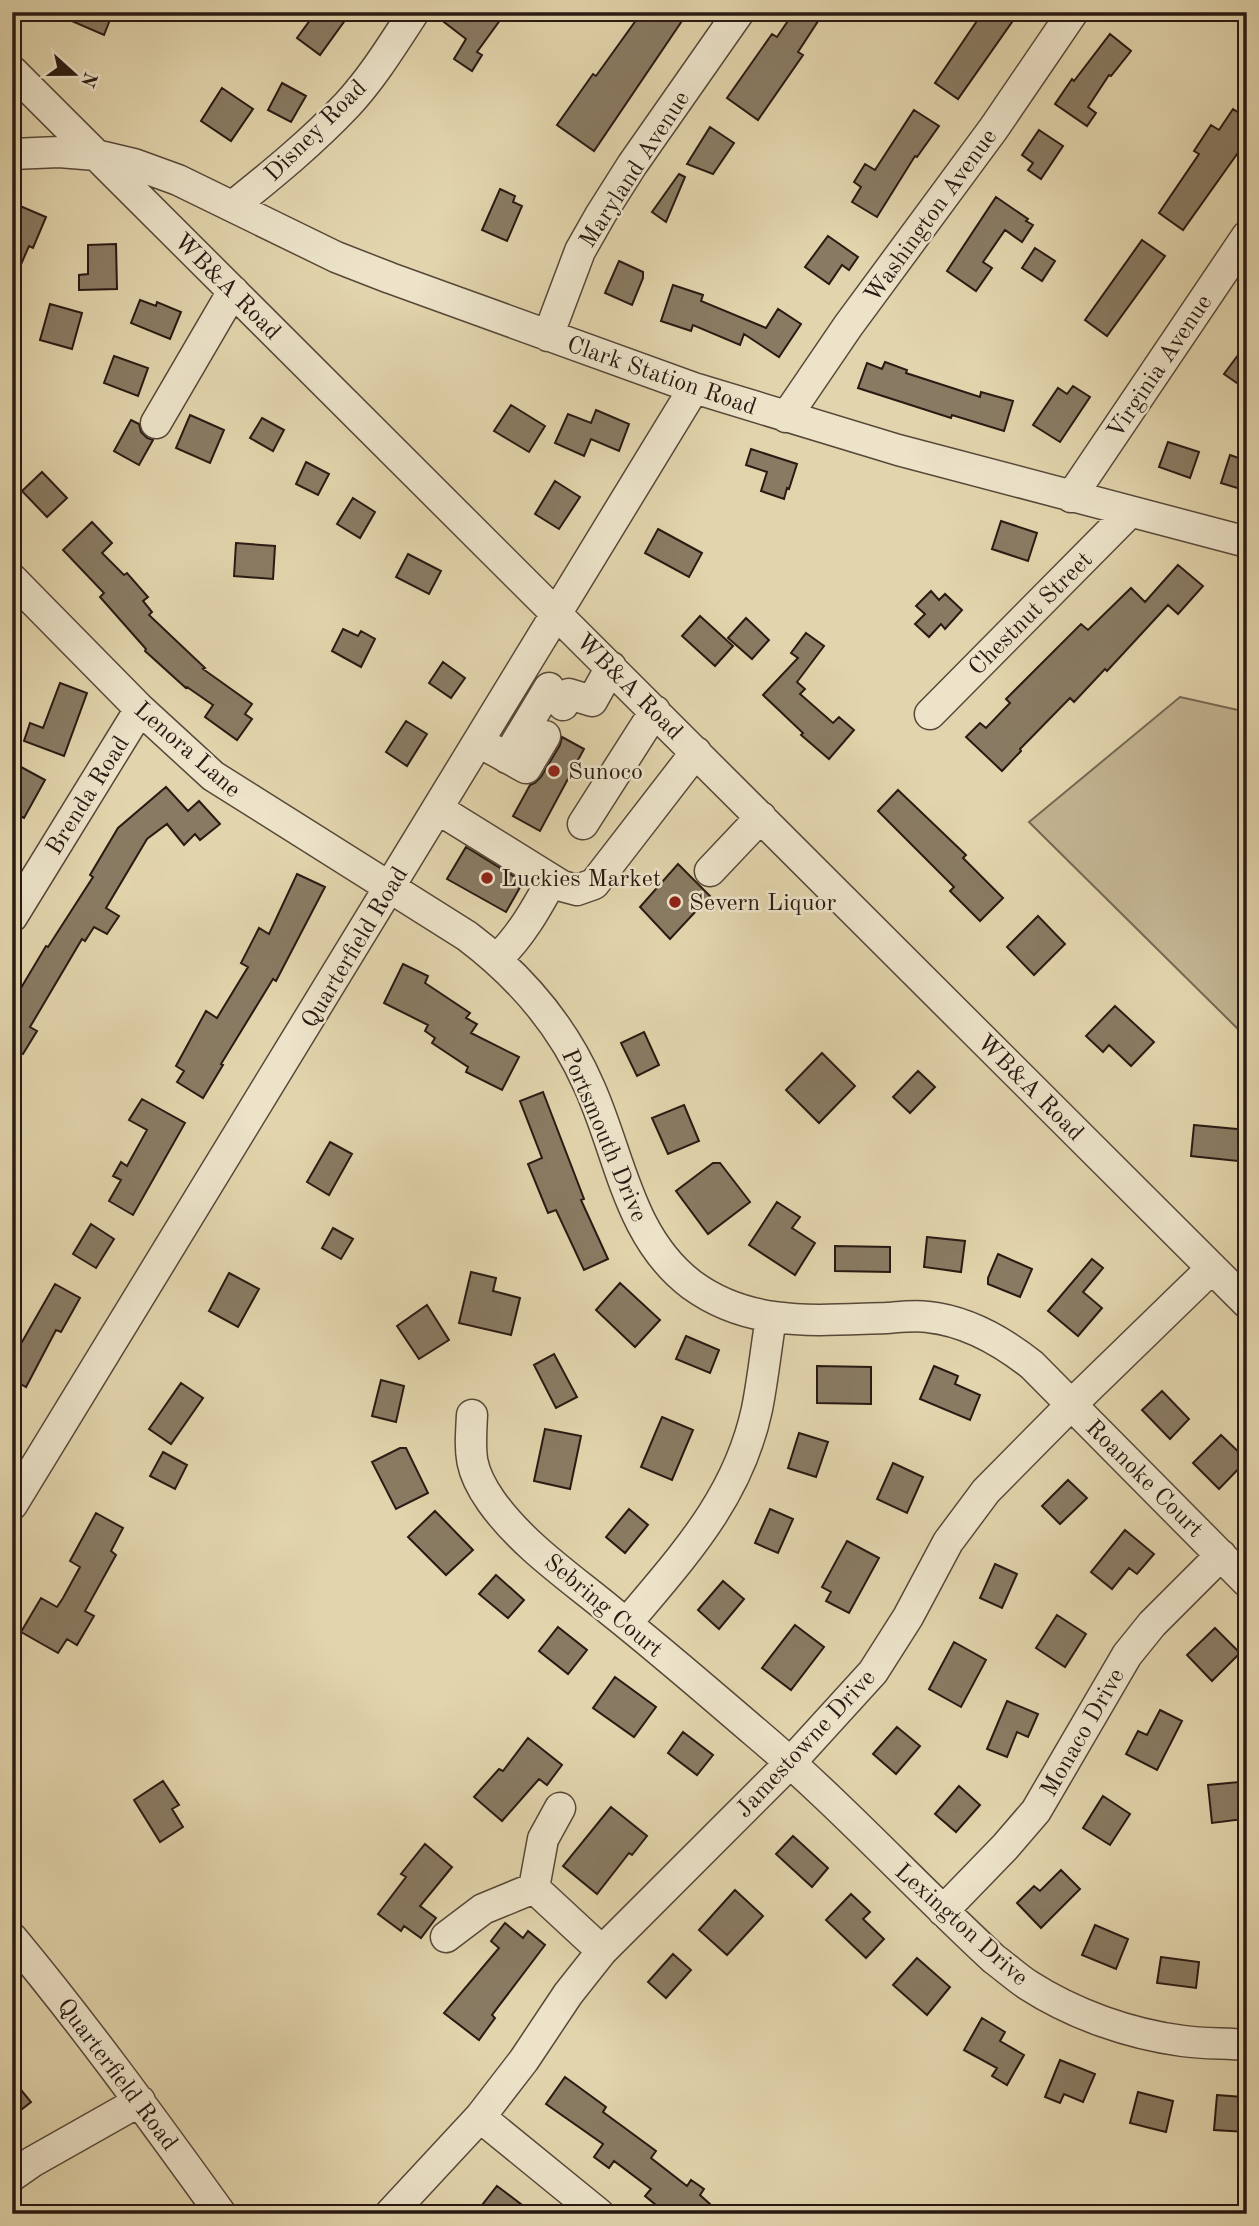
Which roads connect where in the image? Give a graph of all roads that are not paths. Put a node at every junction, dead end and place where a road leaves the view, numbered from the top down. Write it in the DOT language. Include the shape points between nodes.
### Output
graph roads {
  1 [pos="414,12"];
  2 [pos="738,12"];
  3 [pos="1073,12"];
  4 [pos="12,71"];
  5 [pos="12,154"];
  6 [pos="96,155"];
  7 [pos="233,206"];
  8 [pos="1247,236"];
  9 [pos="233,291"];
  10 [pos="548,336"];
  11 [pos="694,388"];
  12 [pos="786,417"];
  13 [pos="156,424"];
  14 [pos="1071,497"];
  15 [pos="1129,513"];
  16 [pos="1247,542"];
  17 [pos="12,579"];
  18 [pos="558,614"];
  19 [pos="611,667"];
  20 [pos="517,679"];
  21 [pos="560,695"];
  22 [pos="140,709"];
  23 [pos="655,711"];
  24 [pos="930,714"];
  25 [pos="545,736"];
  26 [pos="479,742"];
  27 [pos="696,752"];
  28 [pos="508,758"];
  29 [pos="438,809"];
  30 [pos="761,817"];
  31 [pos="583,824"];
  32 [pos="710,871"];
  33 [pos="552,880"];
  34 [pos="390,887"];
  35 [pos="12,917"];
  36 [pos="497,959"];
  37 [pos="1212,1268"];
  38 [pos="1247,1303"];
  39 [pos="771,1318"];
  40 [pos="1072,1404"];
  41 [pos="472,1416"];
  42 [pos="12,1505"];
  43 [pos="1221,1555"];
  44 [pos="1247,1582"];
  45 [pos="627,1623"];
  46 [pos="791,1762"];
  47 [pos="560,1808"];
  48 [pos="534,1888"];
  49 [pos="943,1911"];
  50 [pos="446,1937"];
  51 [pos="12,1938"];
  52 [pos="602,1951"];
  53 [pos="1247,2045"];
  54 [pos="140,2101"];
  55 [pos="480,2117"];
  56 [pos="12,2176"];
  57 [pos="220,2214"];
  58 [pos="390,2214"];
  59 [pos="599,2214"];
  1 -- 7 [label="street, Disney Road" via="348,103 282,168"];
  2 -- 10 [label="street, Maryland Avenue" via="601,214 580,251"];
  3 -- 12 [label="street, Washington Avenue"];
  4 -- 6 [label="street, WB&A Road"];
  5 -- 6 [label="street, Clark Station Road"];
  6 -- 7 [label="street, Clark Station Road" via="167,176"];
  6 -- 9 [label="street, WB&A Road"];
  7 -- 10 [label="street, Clark Station Road" via="337,257"];
  8 -- 14 [label="street, Virginia Avenue"];
  9 -- 13 [label="street"];
  9 -- 18 [label="street, WB&A Road"];
  10 -- 11 [label="street, Clark Station Road"];
  11 -- 12 [label="street, Clark Station Road"];
  11 -- 18 [label="street, Quarterfield Road"];
  12 -- 14 [label="street, Clark Station Road"];
  14 -- 15 [label="street, Clark Station Road"];
  15 -- 16 [label="street, Clark Station Road"];
  15 -- 24 [label="street, Chestnut Street"];
  17 -- 22 [label="street, Lenora Lane"];
  18 -- 19 [label="street, WB&A Road"];
  18 -- 20 [label="street, Quarterfield Road"];
  19 -- 21 [label="street" via="592,701"];
  19 -- 23 [label="street, WB&A Road"];
  20 -- 21 [label="street"];
  20 -- 26 [label="street, Quarterfield Road"];
  21 -- 28 [label="street"];
  22 -- 34 [label="street, Lenora Lane" via="213,776"];
  22 -- 35 [label="street, Brenda Road"];
  23 -- 27 [label="street, WB&A Road"];
  23 -- 31 [label="street"];
  25 -- 28 [label="street" via="526,768"];
  26 -- 28 [label="street"];
  26 -- 29 [label="street, Quarterfield Road"];
  27 -- 30 [label="street, WB&A Road"];
  27 -- 33 [label="street" via="593,884 577,890"];
  29 -- 33 [label="street"];
  29 -- 34 [label="street, Quarterfield Road"];
  30 -- 32 [label="street"];
  30 -- 37 [label="street, WB&A Road"];
  33 -- 36 [label="street" via="512,945"];
  34 -- 36 [label="street, Portsmouth Drive"];
  34 -- 42 [label="street, Quarterfield Road"];
  36 -- 39 [label="street, Portsmouth Drive" via="542,1007 577,1060 636,1215 672,1267 715,1299"];
  37 -- 38 [label="street, WB&A Road"];
  37 -- 40 [label="street, Jamestowne Drive"];
  39 -- 40 [label="street, Portsmouth Drive" via="928,1317 960,1324 1012,1349"];
  39 -- 45 [label="street" via="757,1409 730,1486 704,1530"];
  40 -- 43 [label="street, Roanoke Court"];
  40 -- 46 [label="street, Jamestowne Drive" via="986,1491 948,1542 873,1672"];
  41 -- 45 [label="street, Sebring Court" via="470,1455 477,1479 492,1503 542,1554"];
  43 -- 44 [label="street, Roanoke Court"];
  43 -- 49 [label="street, Monaco Drive" via="1152,1623 1127,1655 1036,1811"];
  45 -- 46 [label="street, Sebring Court"];
  46 -- 49 [label="street, Lexington Drive"];
  46 -- 52 [label="street, Jamestowne Drive"];
  47 -- 48 [label="street" via="543,1839"];
  48 -- 50 [label="street" via="483,1909"];
  48 -- 52 [label="street"];
  49 -- 53 [label="street, Lexington Drive" via="1027,1984 1088,2016 1182,2041"];
  51 -- 54 [label="street, Quarterfield Road"];
  52 -- 55 [label="street, Jamestowne Drive"];
  54 -- 56 [label="street"];
  54 -- 57 [label="street, Quarterfield Road"];
  55 -- 58 [label="street, Jamestowne Drive"];
  55 -- 59 [label="street"];
}
